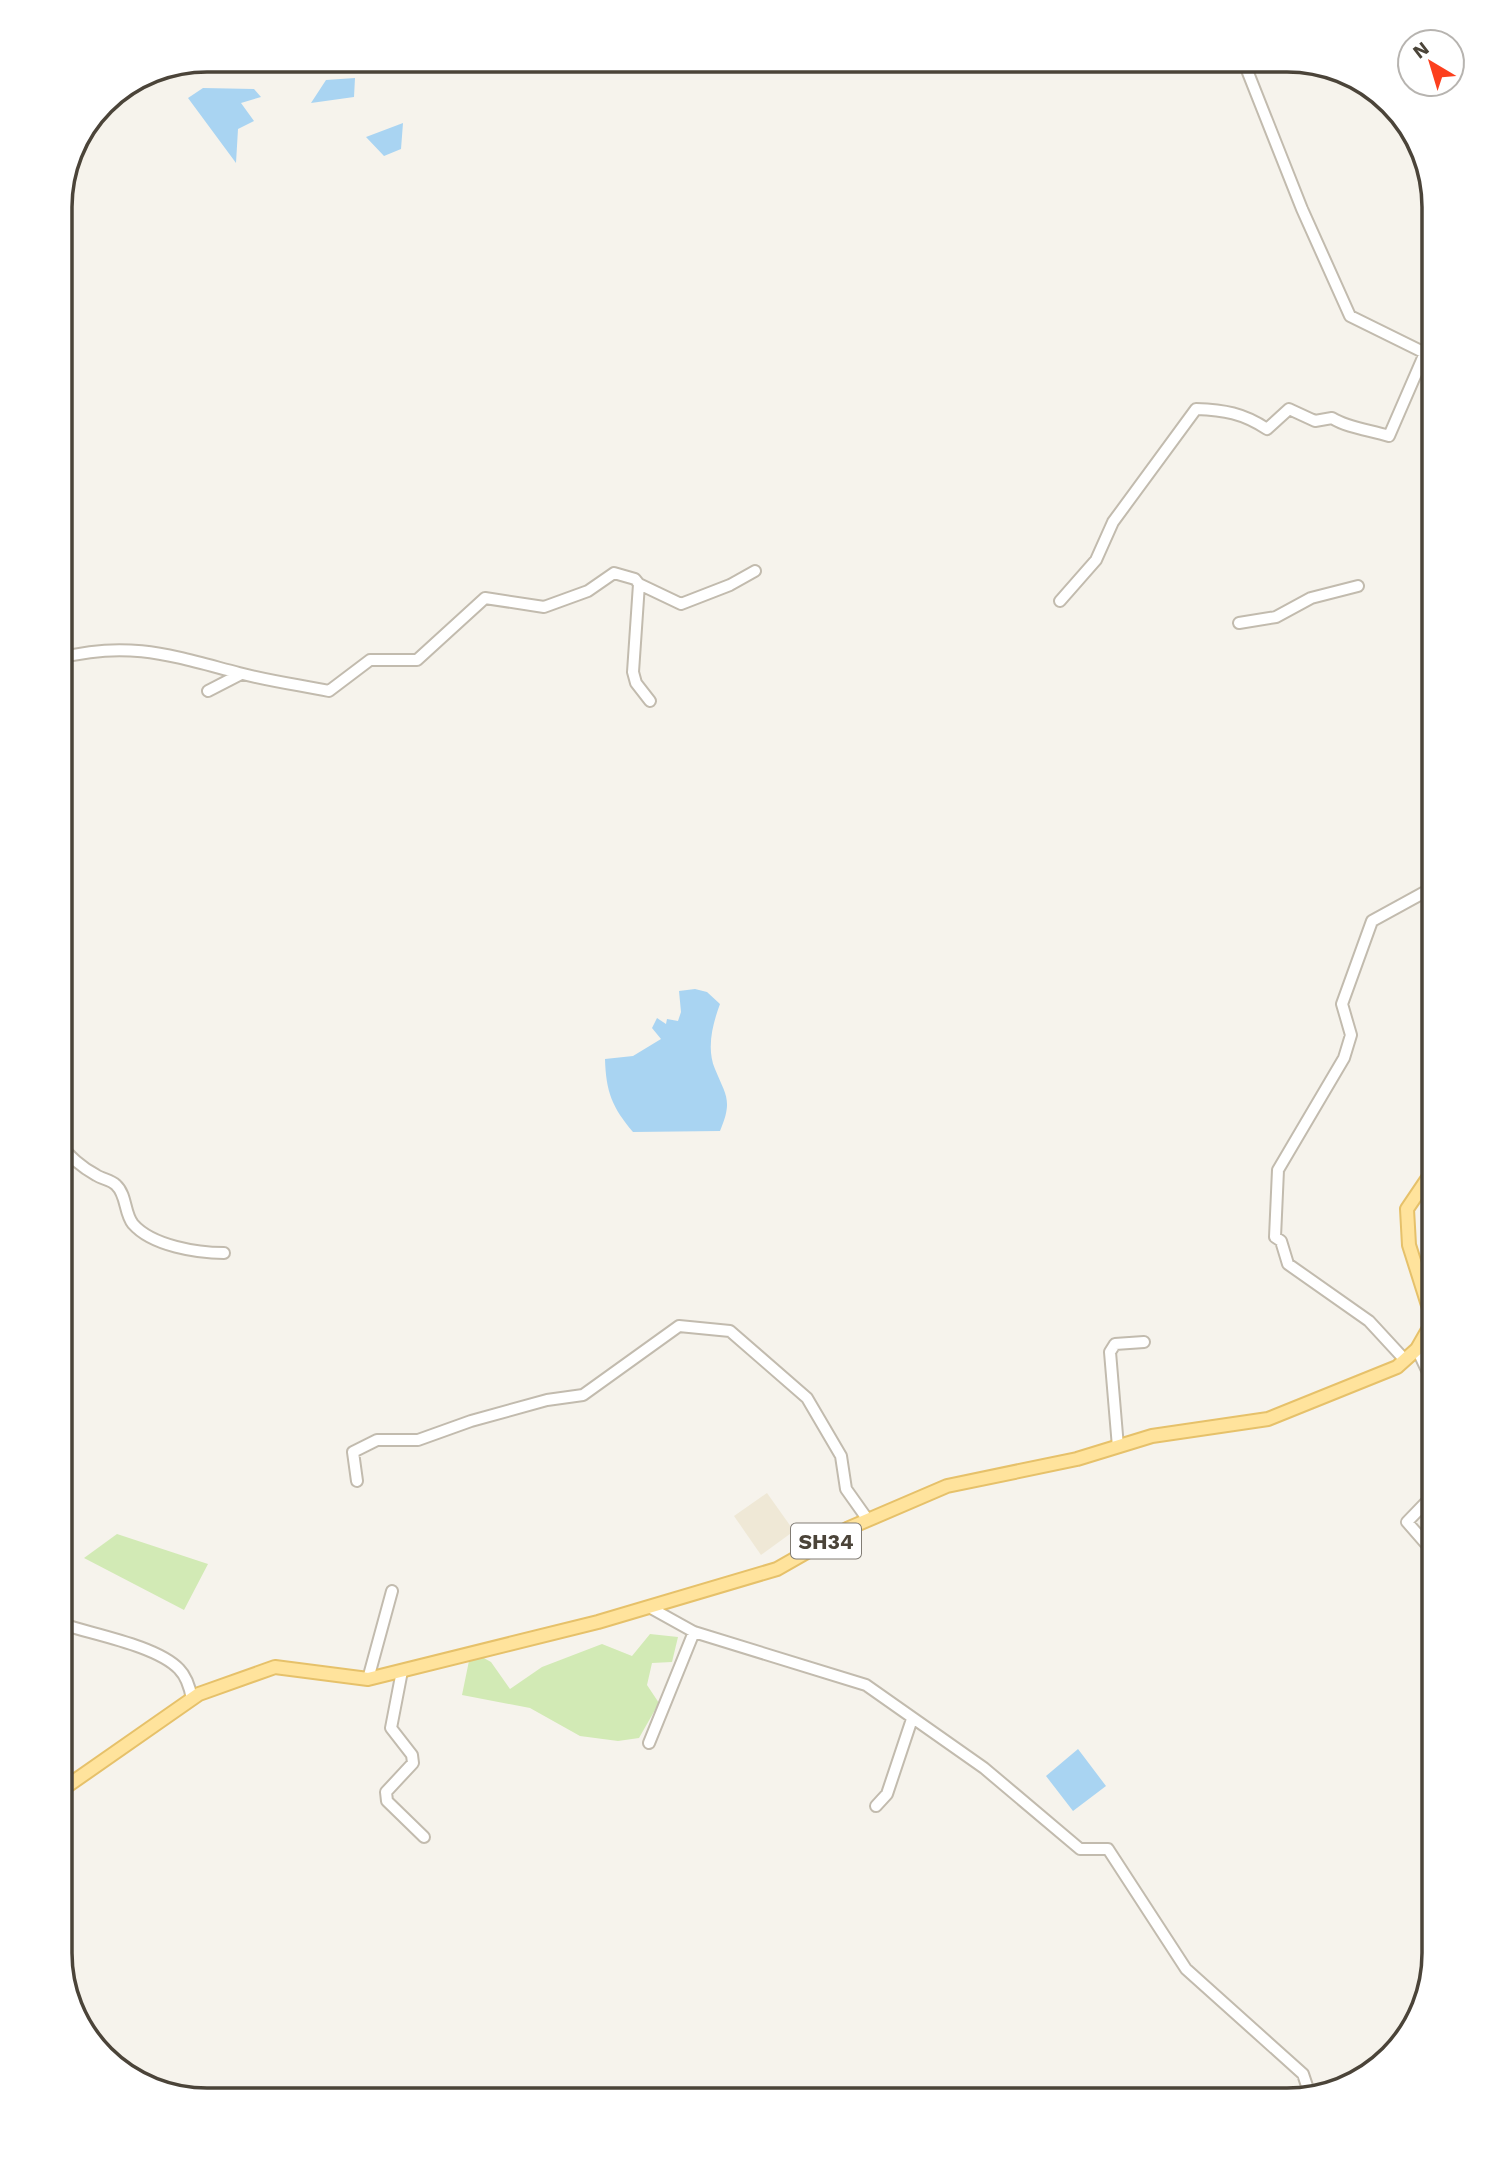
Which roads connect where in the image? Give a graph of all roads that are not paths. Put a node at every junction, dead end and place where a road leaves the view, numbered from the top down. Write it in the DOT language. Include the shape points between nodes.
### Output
graph roads {
  1 [pos="1248,72"];
  2 [pos="1422,352"];
  3 [pos="1422,360"];
  4 [pos="755,571"];
  5 [pos="639,584"];
  6 [pos="1358,586"];
  7 [pos="1060,601"];
  8 [pos="1239,623"];
  9 [pos="72,655"];
  10 [pos="241,674"];
  11 [pos="208,691"];
  12 [pos="650,701"];
  13 [pos="1422,895"];
  14 [pos="72,1157"];
  15 [pos="1422,1187"];
  16 [pos="224,1253"];
  17 [pos="1422,1286"];
  18 [pos="1422,1340"];
  19 [pos="1144,1342"];
  20 [pos="1417,1349"];
  21 [pos="1405,1360"];
  22 [pos="1422,1360"];
  23 [pos="1118,1447"];
  24 [pos="358,1481"];
  25 [pos="1422,1506"];
  26 [pos="868,1520"];
  27 [pos="1422,1539"];
  28 [pos="392,1591"];
  29 [pos="649,1607"];
  30 [pos="72,1627"];
  31 [pos="694,1632"];
  32 [pos="402,1671"];
  33 [pos="368,1679"];
  34 [pos="192,1699"];
  35 [pos="912,1719"];
  36 [pos="649,1743"];
  37 [pos="72,1783"];
  38 [pos="876,1806"];
  39 [pos="424,1837"];
  40 [pos="1307,2087"];
  1 -- 2 [label="street" via="1350,316"];
  3 -- 7 [label="street" via="1390,436 1345,426 1332,418 1315,421 1289,410 1268,429 1229,410 1196,409 1113,522 1096,560"];
  4 -- 5 [label="street" via="681,604"];
  5 -- 10 [label="street" via="614,573 588,591 544,607 485,598 417,660 370,660 329,691"];
  5 -- 12 [label="street" via="634,672 636,683"];
  6 -- 8 [label="street" via="1311,598 1276,617"];
  9 -- 10 [label="street" via="88,650 174,654"];
  10 -- 11 [label="street"];
  13 -- 21 [label="street" via="1372,921 1342,1004 1351,1035 1344,1058 1278,1170 1275,1237 1281,1241 1288,1264 1369,1321"];
  14 -- 16 [label="street" via="116,1184 132,1223 144,1232 193,1253"];
  15 -- 17 [label="main road, SH34" via="1407,1209 1409,1245"];
  18 -- 20 [label="main road, SH34"];
  19 -- 23 [label="street" via="1115,1344 1110,1352"];
  20 -- 21 [label="main road, SH34"];
  20 -- 22 [label="street"];
  21 -- 23 [label="main road, SH34" via="1268,1419 1152,1436"];
  23 -- 26 [label="main road, SH34" via="947,1486"];
  24 -- 26 [label="street" via="353,1452 377,1440 418,1440 547,1400 583,1395 678,1326 730,1331 807,1398 841,1456 846,1489"];
  25 -- 27 [label="street" via="1407,1522"];
  26 -- 29 [label="main road, SH34" via="777,1569"];
  28 -- 33 [label="street"];
  29 -- 31 [label="street"];
  29 -- 32 [label="main road, SH34"];
  30 -- 34 [label="street" via="155,1654 179,1668"];
  31 -- 35 [label="street" via="866,1685"];
  31 -- 36 [label="street"];
  32 -- 33 [label="main road, SH34"];
  32 -- 39 [label="street" via="391,1728 413,1763 386,1792 387,1801"];
  33 -- 34 [label="main road, SH34" via="275,1667"];
  34 -- 37 [label="main road, SH34"];
  35 -- 38 [label="street" via="887,1794"];
  35 -- 40 [label="street" via="985,1768 1080,1849 1108,1849 1186,1969 1303,2074"];
}
